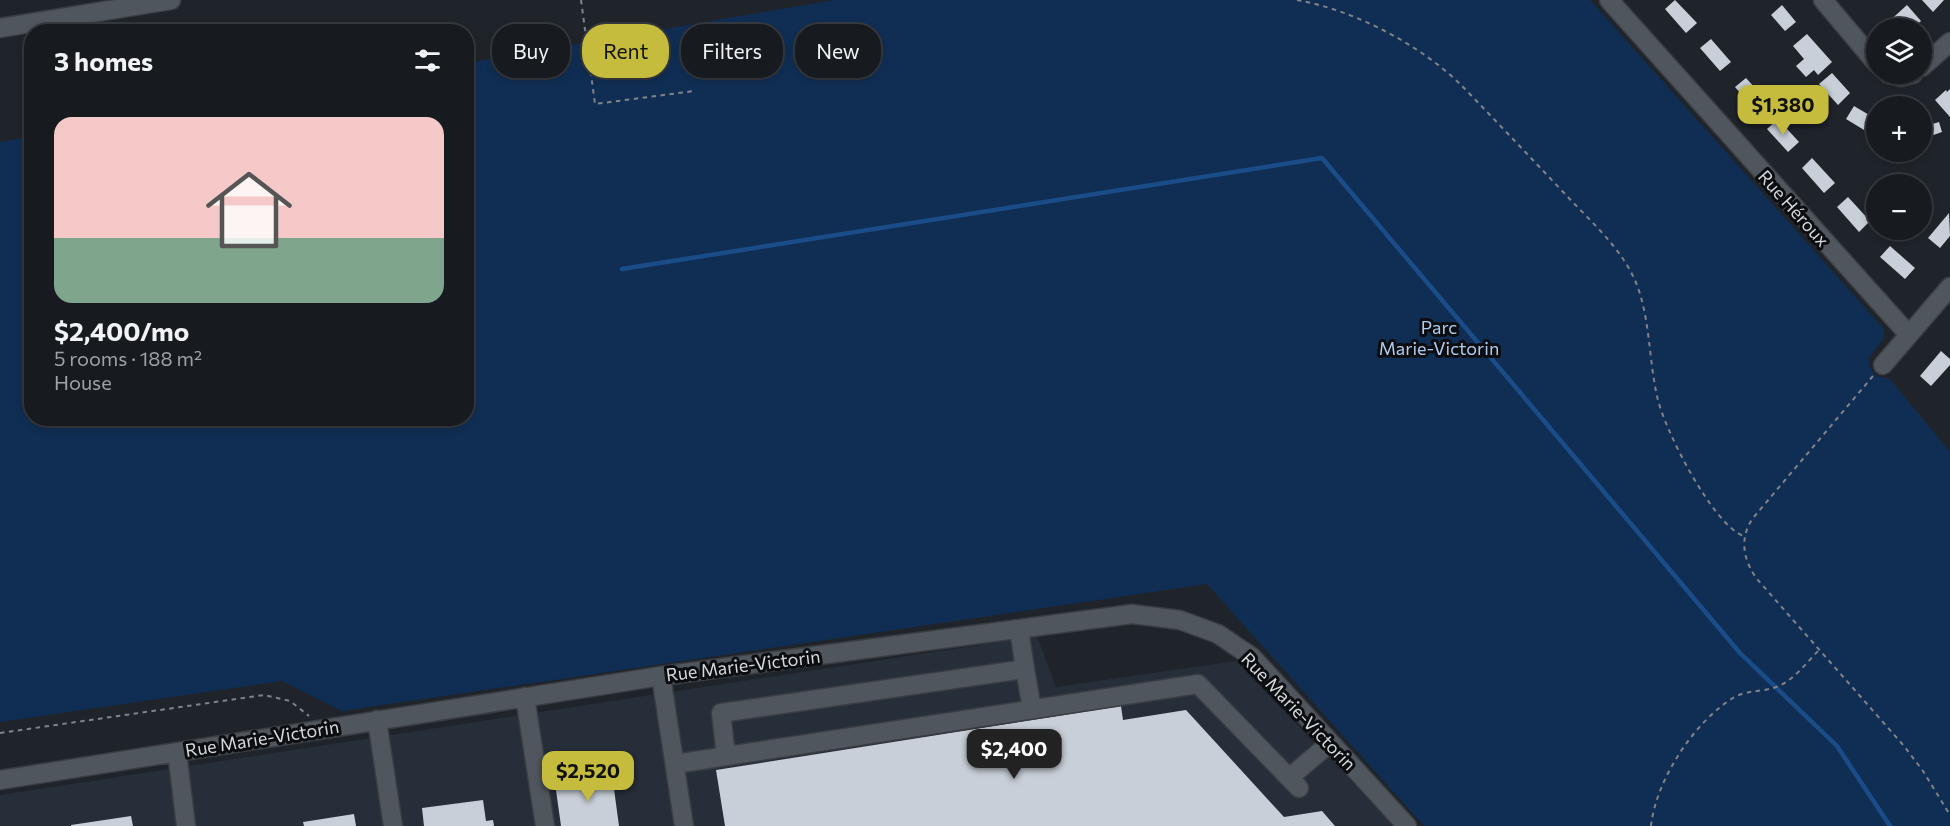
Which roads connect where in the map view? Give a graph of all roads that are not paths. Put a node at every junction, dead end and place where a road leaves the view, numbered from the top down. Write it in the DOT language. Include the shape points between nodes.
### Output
graph roads {
  1 [pos="171,0"];
  2 [pos="1609,0"];
  3 [pos="1823,0"];
  4 [pos="133,3"];
  5 [pos="0,28"];
  6 [pos="1950,42"];
  7 [pos="1866,51"];
  8 [pos="1932,58"];
  9 [pos="1950,287"];
  10 [pos="1909,335"];
  11 [pos="1883,365"];
  12 [pos="1019,629"];
  13 [pos="1025,669"];
  14 [pos="661,676"];
  15 [pos="525,697"];
  16 [pos="1032,709"];
  17 [pos="376,720"];
  18 [pos="1330,743"];
  19 [pos="177,752"];
  20 [pos="726,756"];
  21 [pos="675,764"];
  22 [pos="0,780"];
  23 [pos="186,826"];
  24 [pos="393,826"];
  25 [pos="545,826"];
  26 [pos="684,826"];
  27 [pos="1407,826"];
  1 -- 4 [label="street"];
  2 -- 10 [label="street, Rue Héroux"];
  3 -- 7 [label="street"];
  4 -- 5 [label="street"];
  6 -- 8 [label="street"];
  9 -- 10 [label="street"];
  10 -- 11 [label="street"];
  12 -- 13 [label="street"];
  12 -- 14 [label="street, Rue Marie-Victorin"];
  12 -- 18 [label="street, Rue Marie-Victorin" via="1132,614 1180,620 1218,634 1252,657"];
  13 -- 16 [label="street"];
  13 -- 20 [label="street" via="722,712"];
  14 -- 15 [label="street, Rue Marie-Victorin"];
  14 -- 21 [label="street"];
  15 -- 17 [label="street, Rue Marie-Victorin"];
  15 -- 25 [label="street"];
  16 -- 18 [label="street" via="1198,684 1294,783"];
  16 -- 20 [label="street"];
  17 -- 19 [label="street, Rue Marie-Victorin"];
  17 -- 24 [label="street"];
  18 -- 27 [label="street, Rue Marie-Victorin"];
  19 -- 22 [label="street, Rue Marie-Victorin"];
  19 -- 23 [label="street"];
  20 -- 21 [label="street"];
  21 -- 26 [label="street"];
}
